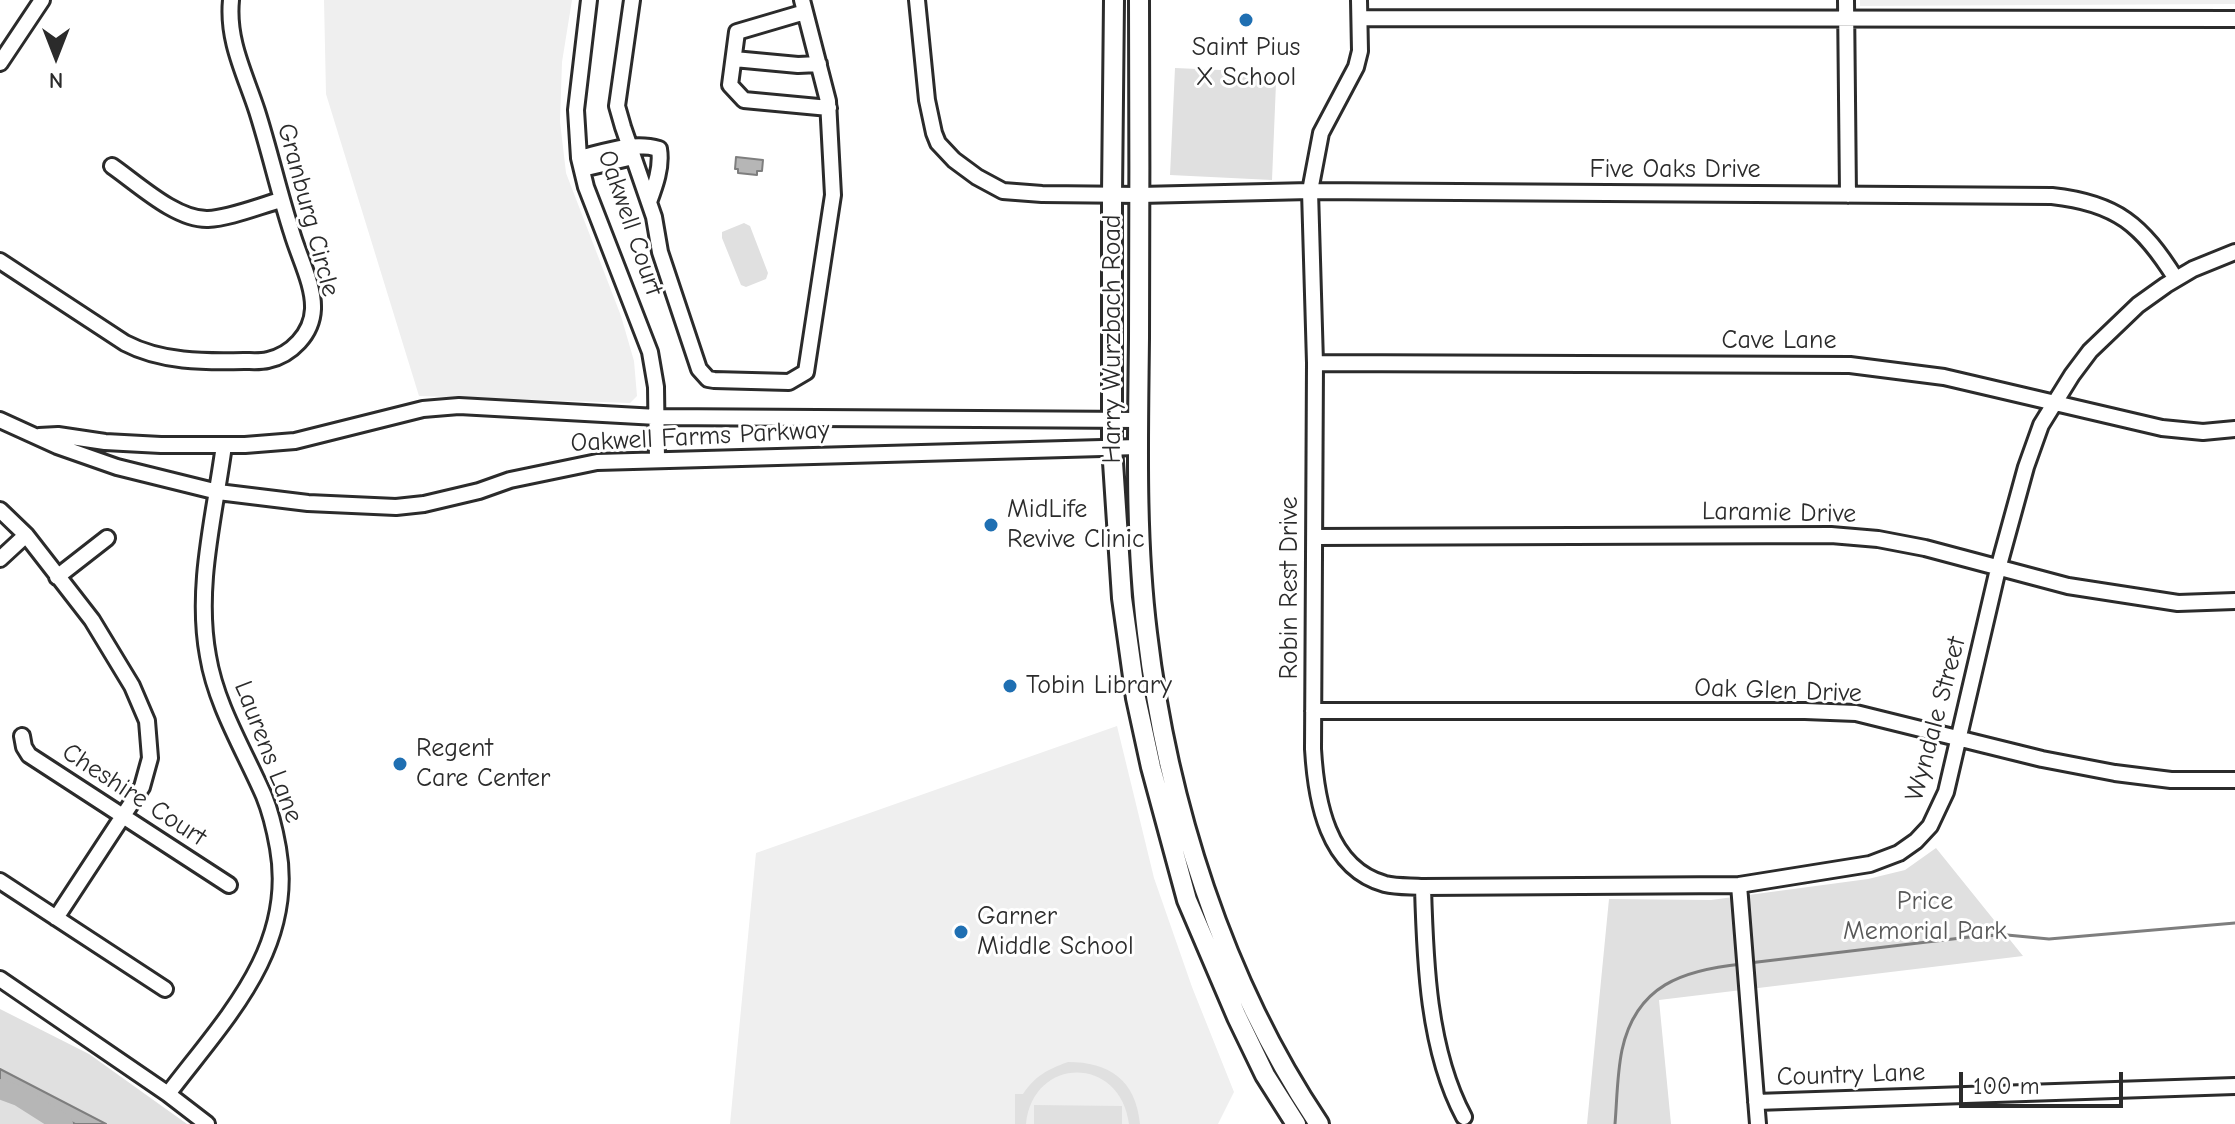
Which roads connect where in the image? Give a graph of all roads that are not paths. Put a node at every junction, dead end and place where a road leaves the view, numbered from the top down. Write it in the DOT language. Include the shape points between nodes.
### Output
graph roads {
  1 [pos="42,0"];
  2 [pos="231,0"];
  3 [pos="589,0"];
  4 [pos="632,0"];
  5 [pos="917,0"];
  6 [pos="1114,0"];
  7 [pos="1139,0"];
  8 [pos="1359,0"];
  9 [pos="1846,0"];
  10 [pos="803,6"];
  11 [pos="1360,18"];
  12 [pos="1846,19"];
  13 [pos="2235,19"];
  14 [pos="734,59"];
  15 [pos="0,63"];
  16 [pos="819,64"];
  17 [pos="829,108"];
  18 [pos="631,152"];
  19 [pos="580,164"];
  20 [pos="112,166"];
  21 [pos="1310,191"];
  22 [pos="1112,195"];
  23 [pos="1140,195"];
  24 [pos="1848,195"];
  25 [pos="281,200"];
  26 [pos="649,202"];
  27 [pos="2235,252"];
  28 [pos="0,261"];
  29 [pos="2176,279"];
  30 [pos="1315,363"];
  31 [pos="2055,404"];
  32 [pos="657,417"];
  33 [pos="0,420"];
  34 [pos="1111,420"];
  35 [pos="1138,420"];
  36 [pos="2235,429"];
  37 [pos="39,436"];
  38 [pos="122,443"];
  39 [pos="224,445"];
  40 [pos="1112,447"];
  41 [pos="1138,447"];
  42 [pos="657,459"];
  43 [pos="117,467"];
  44 [pos="218,492"];
  45 [pos="0,510"];
  46 [pos="26,535"];
  47 [pos="1315,537"];
  48 [pos="107,538"];
  49 [pos="0,559"];
  50 [pos="1998,569"];
  51 [pos="57,577"];
  52 [pos="1143,595"];
  53 [pos="1122,598"];
  54 [pos="2235,601"];
  55 [pos="1147,635"];
  56 [pos="1128,639"];
  57 [pos="1313,711"];
  58 [pos="22,736"];
  59 [pos="1959,739"];
  60 [pos="2235,780"];
  61 [pos="1170,803"];
  62 [pos="124,816"];
  63 [pos="0,881"];
  64 [pos="229,885"];
  65 [pos="1739,885"];
  66 [pos="1423,887"];
  67 [pos="56,918"];
  68 [pos="0,979"];
  69 [pos="165,989"];
  70 [pos="1245,1013"];
  71 [pos="2235,1086"];
  72 [pos="168,1094"];
  73 [pos="1756,1102"];
  74 [pos="1464,1117"];
  75 [pos="207,1124"];
  76 [pos="1296,1124"];
  77 [pos="1319,1124"];
  78 [pos="1758,1124"];
  1 -- 15 [label="street"];
  2 -- 25 [label="street, Granburg Circle" via="236,55"];
  3 -- 19 [label="street, Oakwell Court" via="576,110"];
  4 -- 18 [label="street" via="617,106"];
  5 -- 22 [label="street, Five Oaks Drive" via="930,118 938,143 954,160 1003,191"];
  6 -- 22 [label="main road, Harry Wurzbach Road"];
  7 -- 23 [label="main road, Harry Wurzbach Road"];
  8 -- 11 [label="street, Robin Rest Drive"];
  9 -- 12 [label="street"];
  10 -- 14 [label="street" via="737,32"];
  10 -- 16 [label="street"];
  11 -- 12 [label="street"];
  11 -- 21 [label="street, Robin Rest Drive" via="1356,67 1321,133"];
  12 -- 13 [label="street"];
  12 -- 24 [label="street"];
  14 -- 16 [label="street"];
  14 -- 17 [label="street" via="730,85 744,100"];
  16 -- 17 [label="street"];
  17 -- 26 [label="street" via="833,195 806,372 789,382 714,380 699,369"];
  18 -- 19 [label="street"];
  18 -- 26 [label="street"];
  18 -- 26 [label="street" via="649,146 659,149"];
  19 -- 32 [label="street, Oakwell Court" via="650,352"];
  20 -- 25 [label="street" via="192,217 221,217"];
  21 -- 23 [label="street, Five Oaks Drive"];
  21 -- 24 [label="street, Five Oaks Drive"];
  21 -- 30 [label="street, Robin Rest Drive"];
  22 -- 23 [label="street, Five Oaks Drive"];
  22 -- 34 [label="main road, Harry Wurzbach Road"];
  23 -- 35 [label="main road, Harry Wurzbach Road"];
  24 -- 29 [label="street, Five Oaks Drive" via="2052,196 2091,202 2139,230"];
  25 -- 28 [label="street, Granburg Circle" via="313,308 301,340 284,355 268,360 160,357 142,351"];
  27 -- 29 [label="street, Wyndale Street"];
  29 -- 31 [label="street, Wyndale Street" via="2138,305 2090,351"];
  30 -- 31 [label="street, Cave Lane" via="1850,365 1944,377"];
  30 -- 47 [label="street, Robin Rest Drive"];
  31 -- 36 [label="street, Cave Lane" via="2182,431"];
  31 -- 50 [label="street, Wyndale Street" via="2026,467"];
  32 -- 34 [label="street, Oakwell Farms Parkway"];
  32 -- 39 [label="street, Oakwell Farms Parkway" via="459,406 423,409 295,441"];
  32 -- 42 [label="street, Oakwell Court"];
  33 -- 37 [label="street, Oakwell Farms Parkway"];
  34 -- 35 [label="street, Oakwell Farms Parkway"];
  34 -- 40 [label="main road, Harry Wurzbach Road"];
  35 -- 41 [label="main road, Harry Wurzbach Road"];
  37 -- 38 [label="street, Oakwell Farms Parkway"];
  37 -- 43 [label="street, Oakwell Farms Parkway"];
  38 -- 39 [label="street, Oakwell Farms Parkway"];
  38 -- 43 [label="street"];
  39 -- 44 [label="street, Laurens Lane"];
  40 -- 41 [label="street, Oakwell Farms Parkway"];
  40 -- 42 [label="street, Oakwell Farms Parkway"];
  40 -- 53 [label="main road, Harry Wurzbach Road"];
  41 -- 52 [label="main road, Harry Wurzbach Road"];
  42 -- 44 [label="street, Oakwell Farms Parkway" via="560,468 445,500 396,507"];
  43 -- 44 [label="street, Oakwell Farms Parkway"];
  44 -- 72 [label="street, Laurens Lane" via="204,591 208,659 223,707 270,813 281,891 258,970"];
  45 -- 46 [label="street"];
  46 -- 49 [label="street"];
  46 -- 51 [label="street"];
  47 -- 50 [label="street, Laramie Drive" via="1831,535 1925,548"];
  47 -- 57 [label="street, Robin Rest Drive"];
  48 -- 51 [label="street"];
  50 -- 54 [label="street, Laramie Drive" via="2178,603"];
  50 -- 59 [label="street, Wyndale Street"];
  51 -- 62 [label="street" via="92,620 147,721 148,768"];
  52 -- 53 [label="street"];
  52 -- 55 [label="main road, Harry Wurzbach Road"];
  53 -- 56 [label="main road, Harry Wurzbach Road"];
  55 -- 56 [label="street"];
  55 -- 61 [label="main road, Harry Wurzbach Road" via="1166,743"];
  56 -- 61 [label="main road, Harry Wurzbach Road" via="1143,734"];
  57 -- 59 [label="street, Oak Glen Drive" via="1856,713"];
  57 -- 66 [label="street, Robin Rest Drive" via="1315,772 1325,823 1336,847 1353,867 1376,881"];
  58 -- 62 [label="street, Cheshire Court" via="29,755"];
  59 -- 60 [label="street, Oak Glen Drive" via="2115,773"];
  59 -- 65 [label="street, Wyndale Street" via="1939,809 1930,826 1899,853 1858,866"];
  61 -- 70 [label="main road, Harry Wurzbach Road" via="1232,961"];
  62 -- 64 [label="street, Cheshire Court"];
  62 -- 67 [label="street"];
  63 -- 67 [label="street"];
  65 -- 66 [label="street, Wyndale Street"];
  65 -- 73 [label="street"];
  66 -- 74 [label="street" via="1431,1004 1438,1043"];
  67 -- 69 [label="street"];
  68 -- 72 [label="street"];
  70 -- 76 [label="main road, Harry Wurzbach Road" via="1265,1075"];
  70 -- 77 [label="main road, Harry Wurzbach Road"];
  71 -- 73 [label="street, Country Lane"];
  72 -- 75 [label="street"];
  73 -- 78 [label="street"];
}
